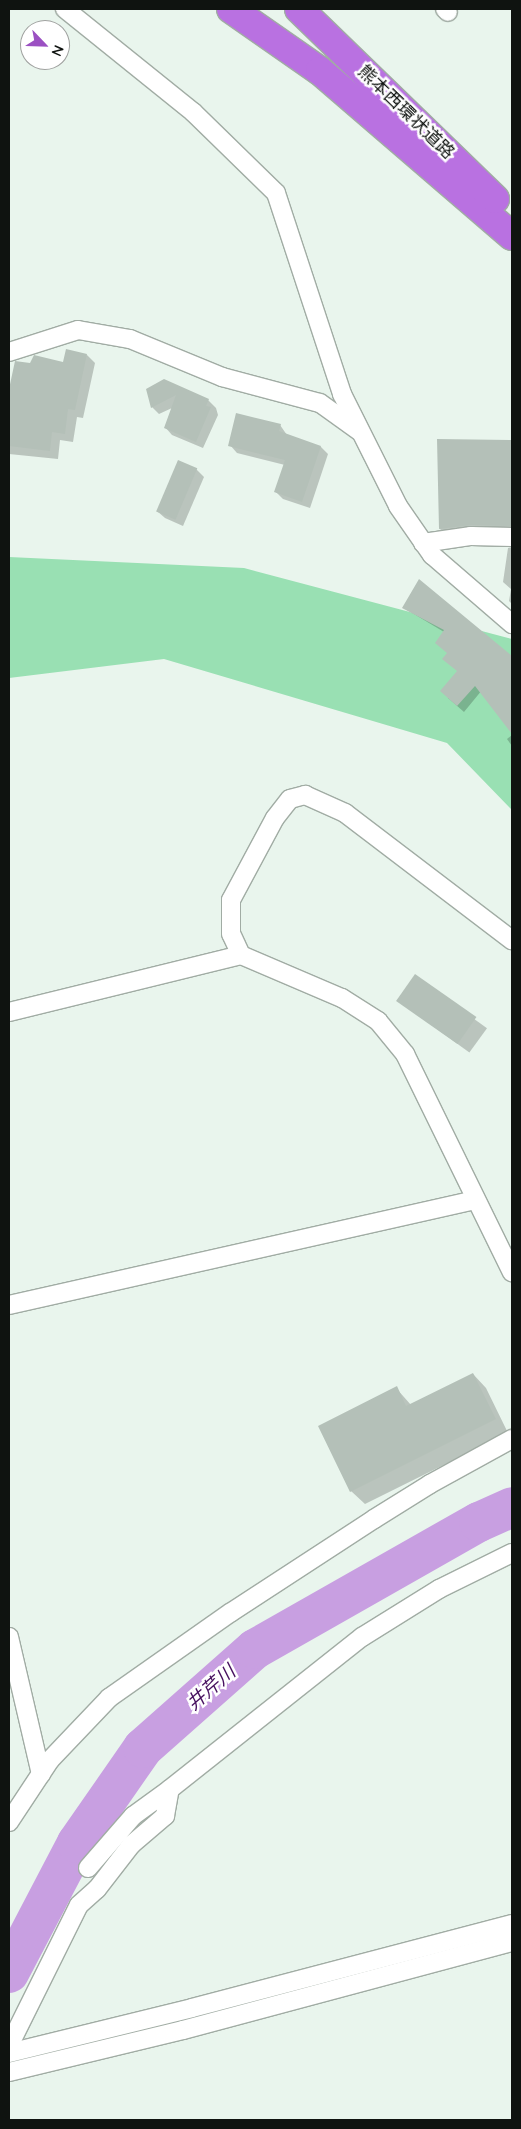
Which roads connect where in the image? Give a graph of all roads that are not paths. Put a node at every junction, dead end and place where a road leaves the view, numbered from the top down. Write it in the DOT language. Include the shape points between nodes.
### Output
graph roads {
  1 [pos="65,9"];
  2 [pos="231,9"];
  3 [pos="299,9"];
  4 [pos="321,9"];
  5 [pos="366,71"];
  6 [pos="512,216"];
  7 [pos="512,236"];
  8 [pos="9,352"];
  9 [pos="362,433"];
  10 [pos="512,537"];
  11 [pos="423,543"];
  12 [pos="512,624"];
  13 [pos="512,940"];
  14 [pos="241,955"];
  15 [pos="9,1012"];
  16 [pos="475,1200"];
  17 [pos="512,1272"];
  18 [pos="9,1305"];
  19 [pos="512,1440"];
  20 [pos="512,1553"];
  21 [pos="9,1637"];
  22 [pos="41,1774"];
  23 [pos="170,1789"];
  24 [pos="9,1822"];
  25 [pos="88,1868"];
  26 [pos="512,1924"];
  27 [pos="512,1942"];
  28 [pos="9,2046"];
  29 [pos="9,2053"];
  30 [pos="9,2072"];
  1 -- 9 [label="street" via="193,112 276,192 342,394"];
  2 -- 7 [label="highway" via="320,71"];
  3 -- 5 [label="highway, 熊本西環状道路"];
  4 -- 5 [label="highway"];
  5 -- 6 [label="highway, 熊本西環状道路"];
  8 -- 9 [label="street" via="78,330 130,339 222,377 320,403"];
  9 -- 11 [label="street" via="398,506"];
  10 -- 11 [label="street" via="471,536"];
  11 -- 12 [label="street" via="432,555"];
  13 -- 14 [label="street" via="346,813 305,795 290,799 275,818 231,900 231,934"];
  14 -- 15 [label="street"];
  14 -- 16 [label="street" via="342,998 378,1021 405,1054"];
  16 -- 17 [label="street"];
  16 -- 18 [label="street"];
  19 -- 22 [label="street" via="430,1484 374,1519 230,1613 109,1698"];
  20 -- 23 [label="street" via="439,1590 362,1637"];
  21 -- 22 [label="street"];
  22 -- 24 [label="street"];
  23 -- 25 [label="street" via="133,1816"];
  23 -- 28 [label="street" via="165,1816 131,1845 97,1889 79,1905"];
  26 -- 29 [label="street"];
  27 -- 30 [label="street" via="183,2030"];
}
